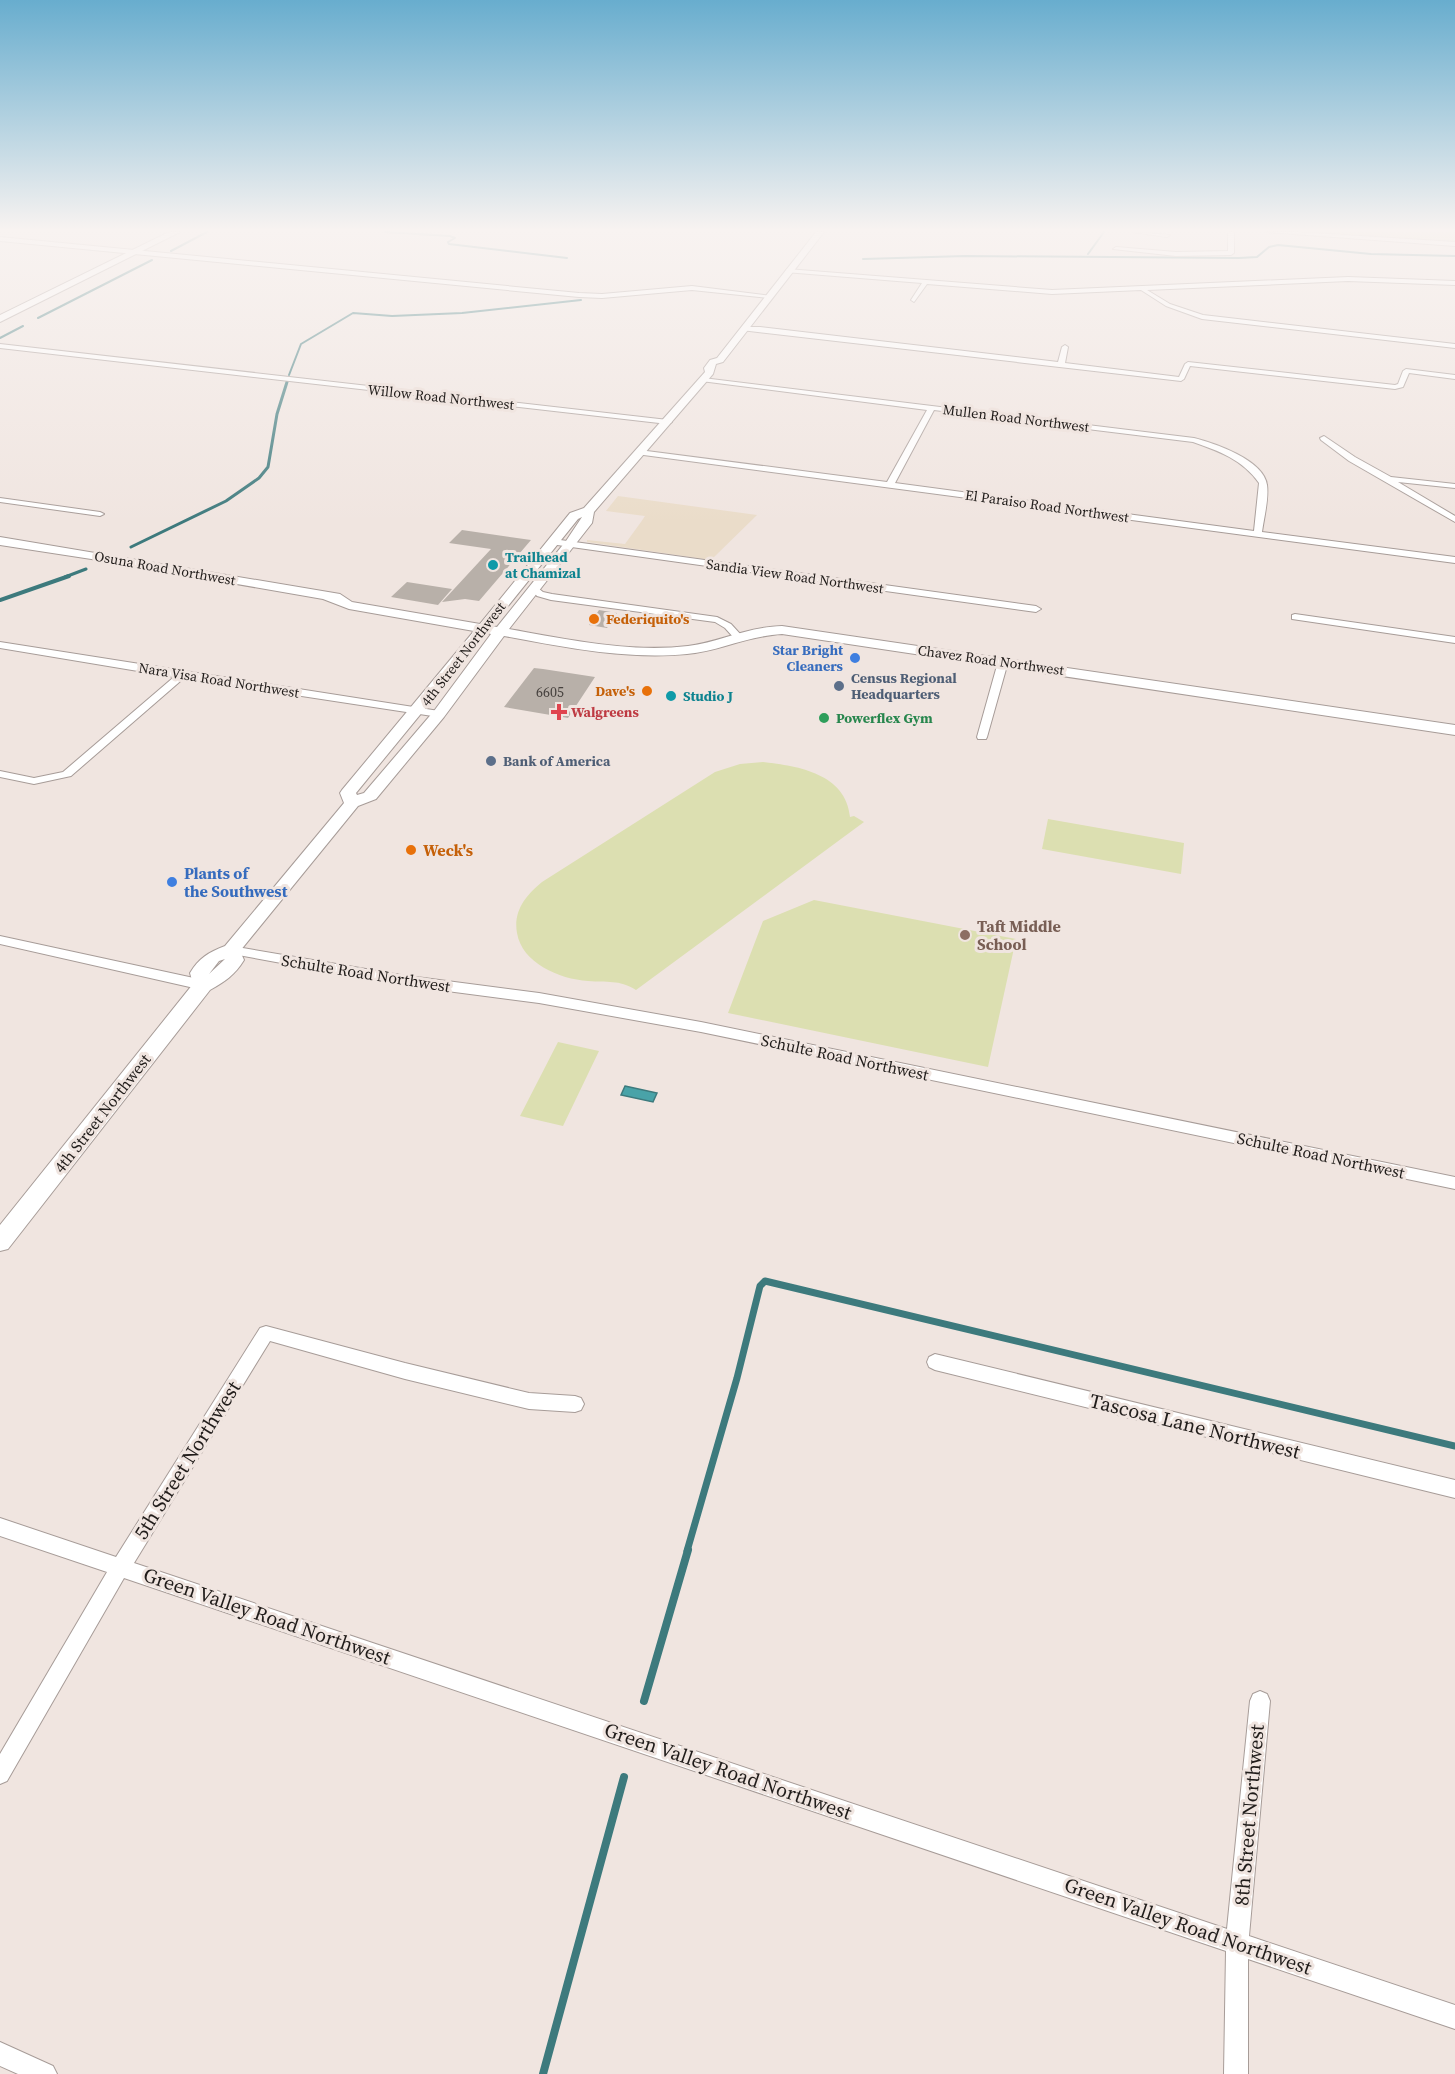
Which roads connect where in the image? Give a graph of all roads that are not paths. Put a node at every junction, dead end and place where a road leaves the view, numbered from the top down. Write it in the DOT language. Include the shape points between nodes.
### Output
graph roads {
  1 [pos="743,329"];
  2 [pos="1305,329"];
  3 [pos="0,346"];
  4 [pos="1455,346"];
  5 [pos="1065,347"];
  6 [pos="1061,366"];
  7 [pos="706,376"];
  8 [pos="1455,377"];
  9 [pos="932,408"];
  10 [pos="668,422"];
  11 [pos="1324,438"];
  12 [pos="639,452"];
  13 [pos="1388,479"];
  14 [pos="890,485"];
  15 [pos="1455,486"];
  16 [pos="0,500"];
  17 [pos="588,511"];
  18 [pos="100,514"];
  19 [pos="1455,520"];
  20 [pos="1258,535"];
  21 [pos="0,542"];
  22 [pos="553,542"];
  23 [pos="570,544"];
  24 [pos="1455,560"];
  25 [pos="534,588"];
  26 [pos="1036,609"];
  27 [pos="1295,617"];
  28 [pos="494,626"];
  29 [pos="737,636"];
  30 [pos="1455,640"];
  31 [pos="0,645"];
  32 [pos="1003,662"];
  33 [pos="182,675"];
  34 [pos="419,711"];
  35 [pos="439,714"];
  36 [pos="1455,730"];
  37 [pos="982,737"];
  38 [pos="0,774"];
  39 [pos="352,803"];
  40 [pos="0,940"];
  41 [pos="231,950"];
  42 [pos="203,985"];
  43 [pos="1455,1183"];
  44 [pos="0,1242"];
  45 [pos="935,1362"];
  46 [pos="575,1404"];
  47 [pos="1455,1489"];
  48 [pos="0,1527"];
  49 [pos="121,1566"];
  50 [pos="1260,1701"];
  51 [pos="0,1774"];
  52 [pos="1238,1942"];
  53 [pos="1455,2017"];
  54 [pos="0,2054"];
  55 [pos="45,2074"];
  56 [pos="1236,2074"];
  1 -- 6 [label="street"];
  1 -- 7 [label="main road, 4th Street Northwest" via="716,369"];
  2 -- 4 [label="street"];
  3 -- 10 [label="street, Willow Road Northwest"];
  5 -- 6 [label="street"];
  6 -- 8 [label="street" via="1180,379 1188,364 1395,387 1401,386 1406,371"];
  7 -- 9 [label="street, Mullen Road Northwest"];
  7 -- 10 [label="main road, 4th Street Northwest"];
  9 -- 14 [label="street"];
  9 -- 20 [label="street, Mullen Road Northwest" via="1170,436 1228,452 1252,468 1263,483"];
  10 -- 12 [label="main road, 4th Street Northwest"];
  11 -- 13 [label="street"];
  12 -- 14 [label="street, El Paraiso Road Northwest"];
  12 -- 17 [label="main road, 4th Street Northwest"];
  13 -- 15 [label="street"];
  13 -- 19 [label="street"];
  14 -- 20 [label="street, El Paraiso Road Northwest"];
  16 -- 18 [label="street"];
  17 -- 22 [label="main road, 4th Street Northwest" via="574,516"];
  17 -- 23 [label="main road, 4th Street Northwest" via="588,520"];
  20 -- 24 [label="street, El Paraiso Road Northwest"];
  21 -- 28 [label="main road, Osuna Road Northwest" via="153,565 162,570 202,574 349,605"];
  22 -- 23 [label="street, Sandia View Road Northwest"];
  22 -- 28 [label="main road, 4th Street Northwest"];
  23 -- 25 [label="main road, 4th Street Northwest"];
  23 -- 26 [label="street, Sandia View Road Northwest"];
  25 -- 28 [label="main road, 4th Street Northwest"];
  25 -- 29 [label="street" via="540,594 562,598 717,620"];
  27 -- 30 [label="street"];
  28 -- 29 [label="main road, Osuna Road Northwest" via="610,648 678,651"];
  28 -- 34 [label="main road, 4th Street Northwest"];
  28 -- 35 [label="main road, 4th Street Northwest"];
  29 -- 32 [label="main road, Chavez Road Northwest" via="782,630"];
  31 -- 33 [label="street, Nara Visa Road Northwest"];
  32 -- 36 [label="main road, Chavez Road Northwest"];
  32 -- 37 [label="street"];
  33 -- 34 [label="street, Nara Visa Road Northwest"];
  33 -- 38 [label="street" via="68,774 34,781"];
  34 -- 35 [label="street, Nara Visa Road Northwest"];
  34 -- 39 [label="main road, 4th Street Northwest" via="348,793"];
  35 -- 39 [label="main road, 4th Street Northwest" via="370,796"];
  39 -- 41 [label="main road, 4th Street Northwest"];
  40 -- 42 [label="street"];
  41 -- 42 [label="main road, 4th Street Northwest" via="235,960 221,976"];
  41 -- 43 [label="street, Schulte Road Northwest" via="701,1027"];
  42 -- 44 [label="main road, 4th Street Northwest"];
  45 -- 47 [label="street, Tascosa Lane Northwest"];
  46 -- 49 [label="street, 5th Street Northwest" via="529,1401 266,1333"];
  48 -- 49 [label="street, Green Valley Road Northwest"];
  49 -- 51 [label="street, 5th Street Northwest"];
  49 -- 52 [label="street, Green Valley Road Northwest"];
  50 -- 52 [label="street, 8th Street Northwest"];
  52 -- 53 [label="street, Green Valley Road Northwest"];
  52 -- 56 [label="street, 8th Street Northwest"];
  54 -- 55 [label="street"];
}
